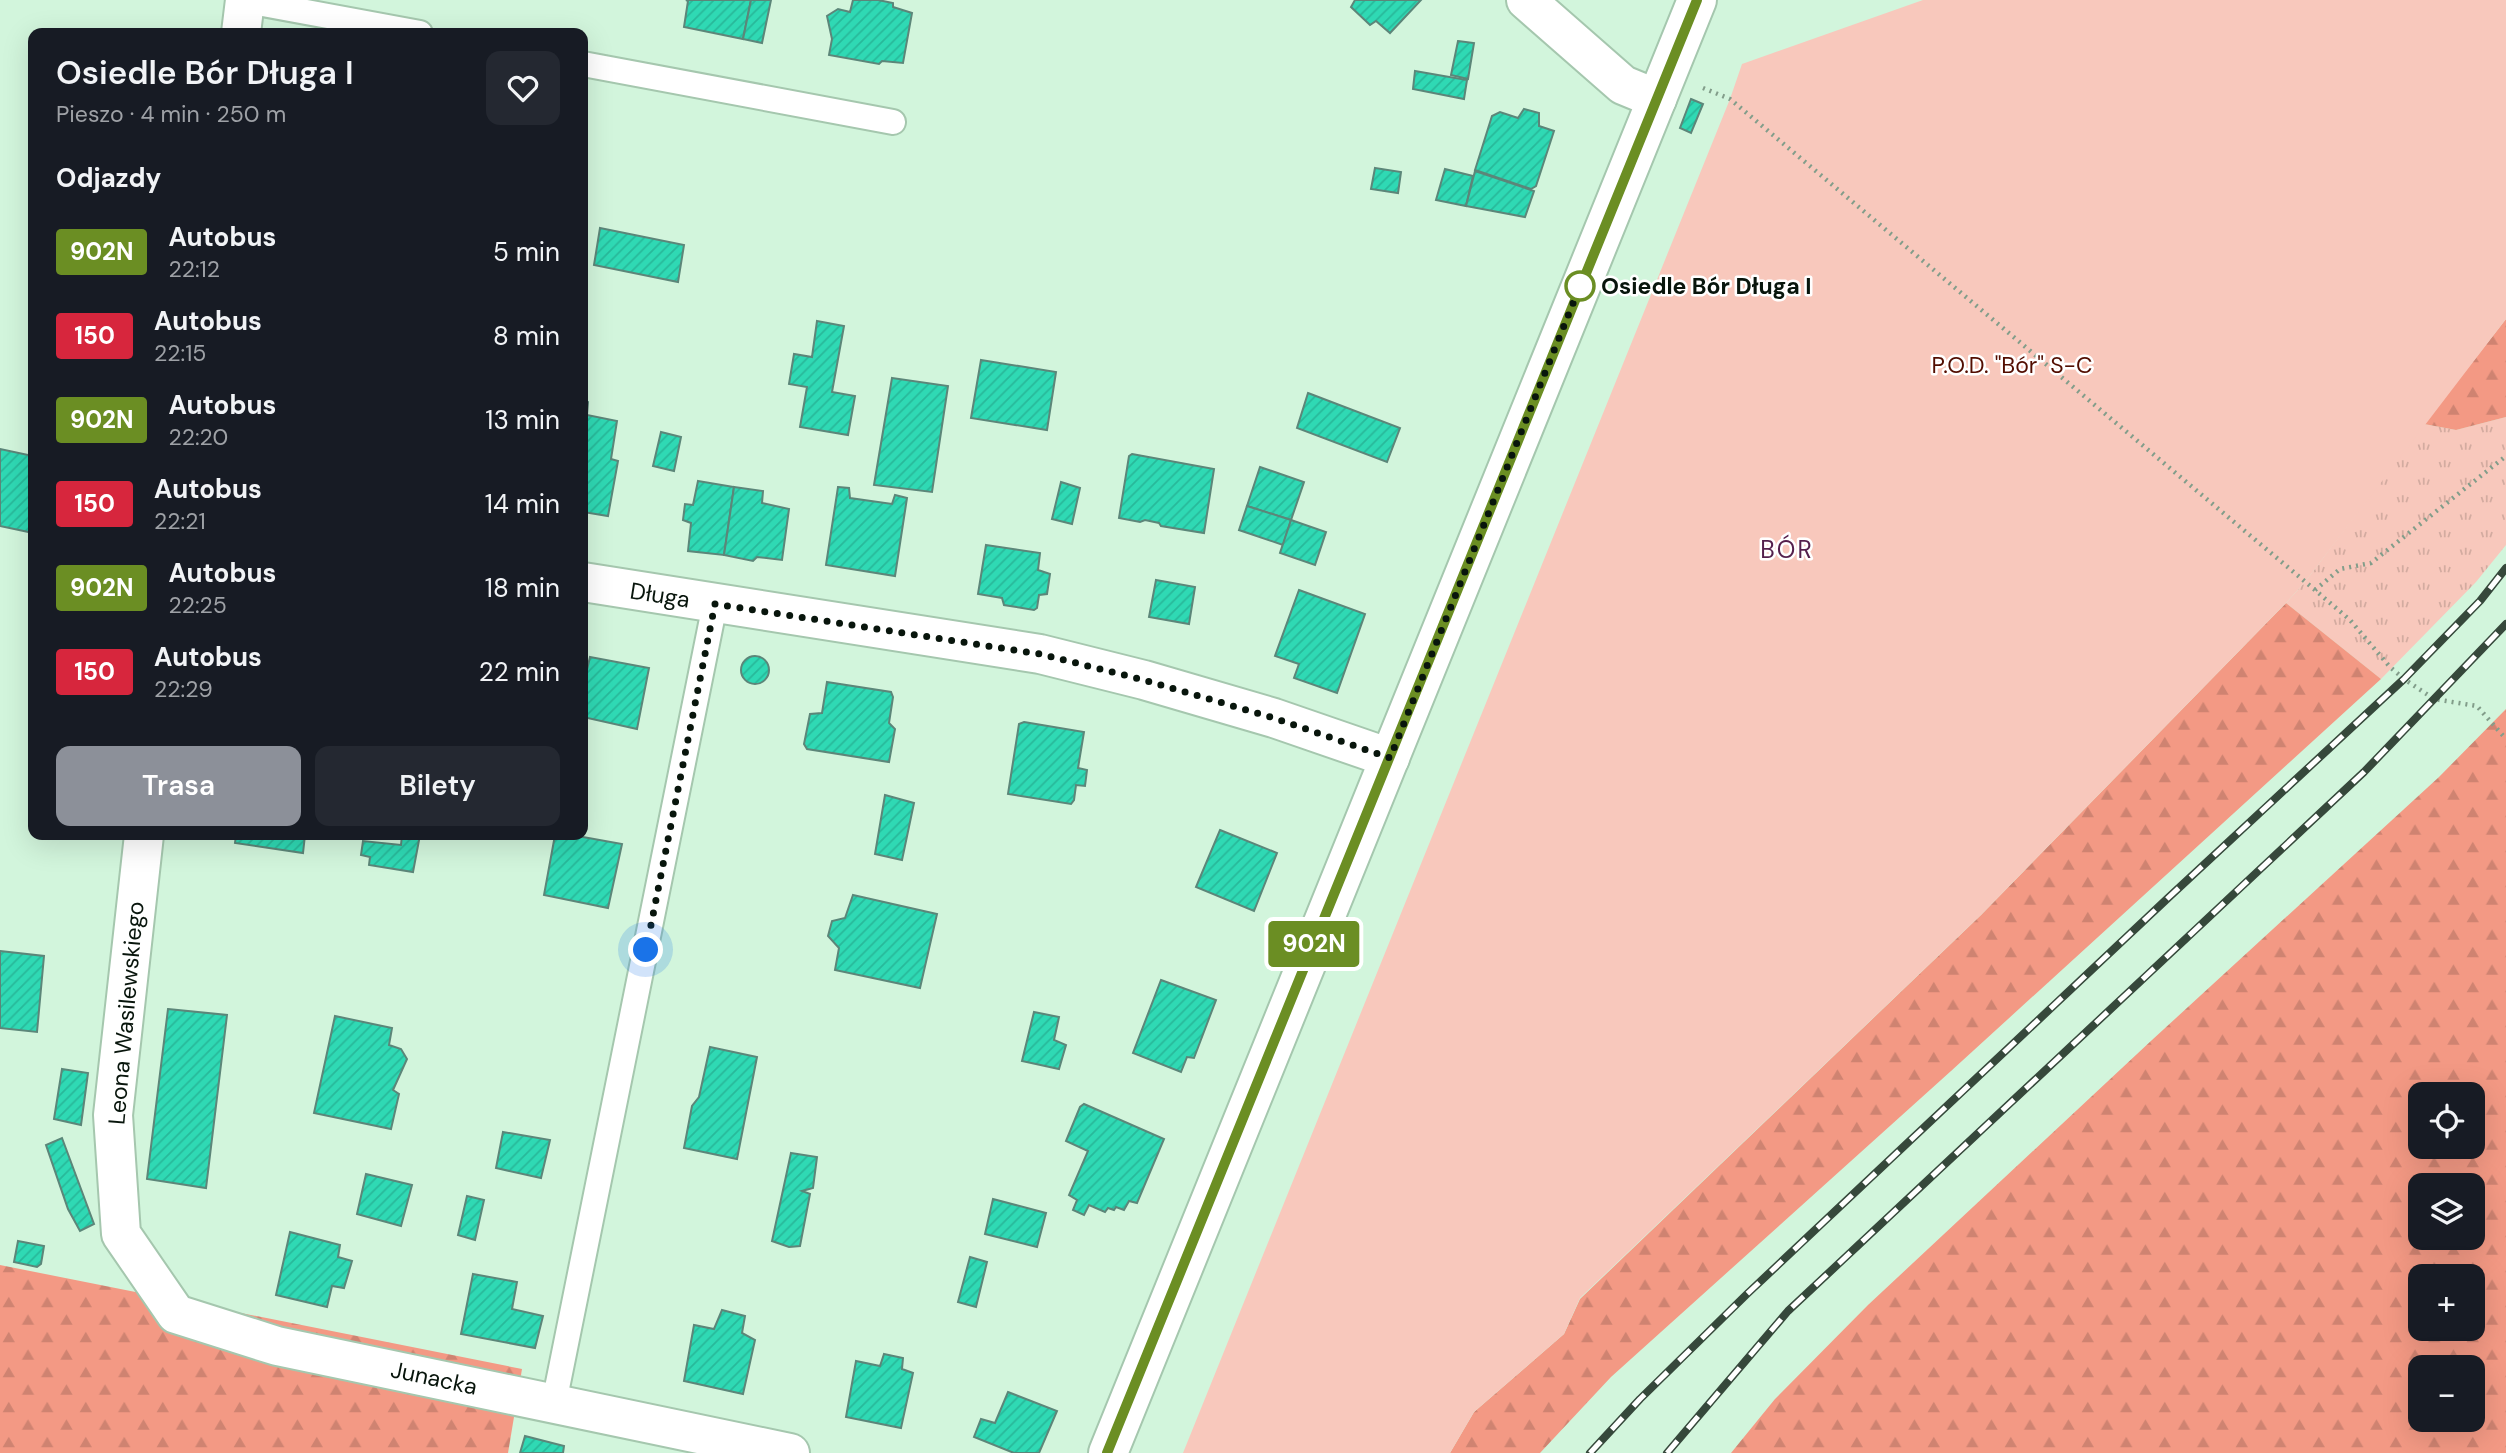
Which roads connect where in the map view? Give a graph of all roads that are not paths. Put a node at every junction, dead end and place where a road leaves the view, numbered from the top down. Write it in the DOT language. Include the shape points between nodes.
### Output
graph roads {
  1 [pos="244,0"];
  2 [pos="1526,0"];
  3 [pos="1697,0"];
  4 [pos="241,28"];
  5 [pos="394,28"];
  6 [pos="588,65"];
  7 [pos="1663,85"];
  8 [pos="893,122"];
  9 [pos="588,583"];
  10 [pos="715,604"];
  11 [pos="1390,758"];
  12 [pos="143,840"];
  13 [pos="121,1234"];
  14 [pos="554,1403"];
  15 [pos="790,1453"];
  16 [pos="1108,1453"];
  1 -- 4 [label="street"];
  1 -- 5 [label="lane"];
  2 -- 7 [label="street" via="1623,85"];
  3 -- 7 [label="street"];
  6 -- 8 [label="lane"];
  7 -- 11 [label="street"];
  9 -- 10 [label="street, Długa"];
  10 -- 11 [label="street, Długa" via="1040,654 1274,718"];
  10 -- 14 [label="lane"];
  11 -- 16 [label="street"];
  12 -- 13 [label="street, Leona Wasilewskiego" via="113,1115"];
  13 -- 14 [label="street, Junacka" via="176,1314 278,1346"];
  14 -- 15 [label="street, Junacka"];
}
